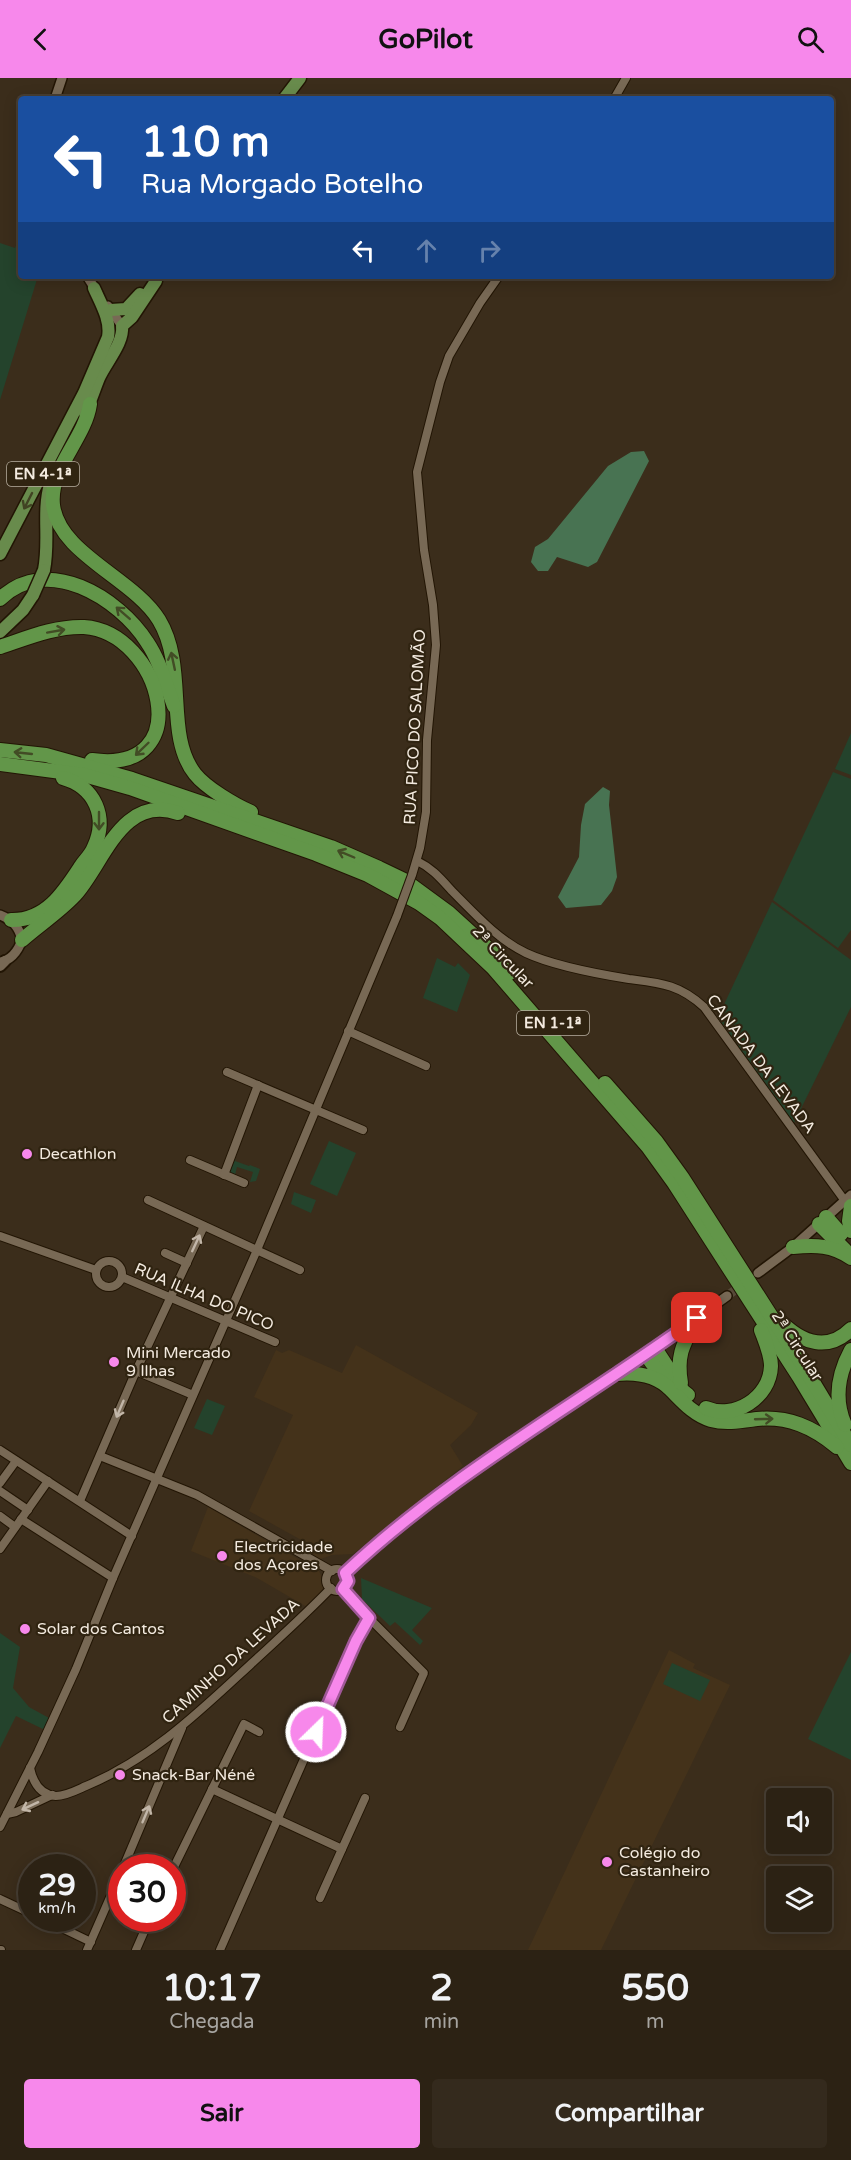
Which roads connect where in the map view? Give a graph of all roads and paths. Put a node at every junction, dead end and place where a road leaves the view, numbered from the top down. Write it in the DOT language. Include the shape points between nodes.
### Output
graph roads {
  1 [pos="62,78"];
  2 [pos="300,78"];
  3 [pos="626,78"];
  4 [pos="56,96"];
  5 [pos="286,96"];
  6 [pos="616,96"];
  7 [pos="89,279"];
  8 [pos="155,279"];
  9 [pos="155,279"];
  10 [pos="155,279"];
  11 [pos="498,279"];
  12 [pos="94,288"];
  13 [pos="142,291"];
  14 [pos="111,310"];
  15 [pos="122,326"];
  16 [pos="90,398"];
  17 [pos="0,554"];
  18 [pos="0,599"];
  19 [pos="0,632"];
  20 [pos="0,647"];
  21 [pos="178,720"];
  22 [pos="0,750"];
  23 [pos="46,755"];
  24 [pos="6,765"];
  25 [pos="312,841"];
  26 [pos="295,848"];
  27 [pos="417,861"];
  28 [pos="6,918"];
  29 [pos="22,940"];
  30 [pos="2,963"];
  31 [pos="348,1031"];
  32 [pos="426,1066"];
  33 [pos="227,1071"];
  34 [pos="258,1085"];
  35 [pos="316,1110"];
  36 [pos="363,1130"];
  37 [pos="190,1161"];
  38 [pos="224,1175"];
  39 [pos="244,1183"];
  40 [pos="148,1200"];
  41 [pos="849,1200"];
  42 [pos="822,1220"];
  43 [pos="204,1226"];
  44 [pos="851,1231"];
  45 [pos="0,1236"];
  46 [pos="851,1245"];
  47 [pos="793,1247"];
  48 [pos="257,1250"];
  49 [pos="165,1253"];
  50 [pos="851,1258"];
  51 [pos="187,1263"];
  52 [pos="96,1270"];
  53 [pos="300,1270"];
  54 [pos="758,1273"];
  55 [pos="122,1277"];
  56 [pos="727,1296"];
  57 [pos="170,1298"];
  58 [pos="755,1301"];
  59 [pos="697,1318"];
  60 [pos="225,1321"];
  61 [pos="851,1329"];
  62 [pos="275,1342"];
  63 [pos="851,1350"];
  64 [pos="650,1351"];
  65 [pos="136,1371"];
  66 [pos="616,1374"];
  67 [pos="677,1390"];
  68 [pos="194,1395"];
  69 [pos="0,1450"];
  70 [pos="849,1451"];
  71 [pos="100,1456"];
  72 [pos="16,1461"];
  73 [pos="158,1479"];
  74 [pos="48,1481"];
  75 [pos="0,1483"];
  76 [pos="0,1491"];
  77 [pos="80,1501"];
  78 [pos="28,1510"];
  79 [pos="0,1516"];
  80 [pos="21,1519"];
  81 [pos="15,1527"];
  82 [pos="132,1536"];
  83 [pos="0,1549"];
  84 [pos="332,1571"];
  85 [pos="345,1573"];
  86 [pos="113,1578"];
  87 [pos="331,1588"];
  88 [pos="343,1589"];
  89 [pos="369,1618"];
  90 [pos="183,1727"];
  91 [pos="400,1727"];
  92 [pos="260,1732"];
  93 [pos="30,1768"];
  94 [pos="212,1789"];
  95 [pos="52,1795"];
  96 [pos="365,1798"];
  97 [pos="7,1814"];
  98 [pos="277,1820"];
  99 [pos="0,1827"];
  100 [pos="342,1849"];
  101 [pos="128,1854"];
  102 [pos="180,1854"];
  103 [pos="320,1898"];
  104 [pos="0,1899"];
  105 [pos="108,1902"];
  106 [pos="18,1907"];
  107 [pos="70,1932"];
  108 [pos="144,1932"];
  109 [pos="91,1942"];
  110 [pos="87,1950"];
  111 [pos="136,1950"];
  112 [pos="220,1950"];
  1 -- 4 [label="street"];
  2 -- 5 [label="main road"];
  3 -- 6 [label="street"];
  7 -- 12 [label="street"];
  8 -- 13 [label="main road, EN 4-1ª"];
  9 -- 15 [label="main road"];
  10 -- 16 [label="main road, EN 4-1ª"];
  11 -- 27 [label="street, RUA PICO DO SALOMÃO" via="449,356 417,472 436,645 427,741 426,812"];
  12 -- 14 [label="street"];
  12 -- 16 [label="main road" via="109,332"];
  13 -- 14 [label="main road" via="128,308"];
  13 -- 15 [label="main road, EN 4-1ª"];
  14 -- 15 [label="street"];
  15 -- 16 [label="main road, EN 4-1ª"];
  16 -- 17 [label="main road, EN 4-1ª, one-way"];
  16 -- 19 [label="main road, EN 4-1ª, bridge" via="49,489 44,570 33,595"];
  21 -- 16 [label="highway, one-way" via="175,667 159,620 134,592 71,542 57,522 53,491 88,417"];
  21 -- 18 [label="highway, one-way" via="149,644 130,620 94,592 74,583 27,583"];
  20 -- 23 [label="highway, one-way" via="55,629 85,627 110,634 133,651 148,673 160,716 155,736 136,756 110,762"];
  21 -- 25 [label="highway" via="187,763 203,782 243,809"];
  23 -- 22 [label="highway, 2ª Circular / EN 1-1ª, one-way"];
  23 -- 25 [label="highway, 2ª Circular / EN 1-1ª" via="132,778"];
  24 -- 26 [label="highway, 2ª Circular / EN 1-1ª" via="84,775 130,788"];
  24 -- 28 [label="highway, one-way" via="78,784 89,792 101,822 91,854 55,901 28,919"];
  58 -- 25 [label="highway, 2ª Circular / EN 1-1ª, one-way" via="682,1177 656,1141 492,952 404,880"];
  26 -- 29 [label="highway" via="171,810 146,812 124,825 76,894"];
  26 -- 58 [label="highway, 2ª Circular / EN 1-1ª" via="368,875 419,903 493,968 648,1147"];
  27 -- 31 [label="street, RUA PICO DO SALOMÃO, bridge"];
  27 -- 41 [label="street, CANADA DA LEVADA" via="429,867 478,917 526,953 586,971 658,982 697,1000"];
  28 -- 29 [label="street" via="20,931"];
  29 -- 30 [label="street" via="16,953"];
  31 -- 32 [label="street"];
  31 -- 35 [label="street, RUA PICO DO SALOMÃO"];
  33 -- 34 [label="street"];
  34 -- 35 [label="street"];
  34 -- 38 [label="street"];
  35 -- 36 [label="street"];
  35 -- 48 [label="street, RUA PICO DO SALOMÃO"];
  37 -- 38 [label="street"];
  38 -- 39 [label="street"];
  40 -- 43 [label="street"];
  41 -- 42 [label="street"];
  41 -- 44 [label="highway"];
  42 -- 46 [label="highway"];
  42 -- 47 [label="street"];
  42 -- 50 [label="highway"];
  43 -- 48 [label="street"];
  51 -- 43 [label="street, one-way"];
  45 -- 52 [label="street"];
  47 -- 50 [label="highway" via="822,1245"];
  47 -- 54 [label="street"];
  48 -- 53 [label="street"];
  48 -- 60 [label="street, RUA PICO DO SALOMÃO"];
  49 -- 51 [label="street"];
  51 -- 57 [label="street"];
  52 -- 55 [label="street" via="106,1261 115,1262"];
  52 -- 55 [label="street" via="98,1282 105,1287 114,1287"];
  55 -- 57 [label="street, RUA ILHA DO PICO"];
  56 -- 59 [label="street"];
  57 -- 60 [label="street, RUA ILHA DO PICO"];
  57 -- 65 [label="street"];
  58 -- 61 [label="highway" via="804,1340 827,1342"];
  58 -- 67 [label="highway" via="771,1367 757,1396 742,1407 722,1412 700,1406"];
  58 -- 70 [label="highway, 2ª Circular / EN 1-1ª" via="807,1371"];
  59 -- 64 [label="street"];
  59 -- 67 [label="highway" via="680,1354"];
  60 -- 62 [label="street, RUA ILHA DO PICO"];
  60 -- 68 [label="street, RUA PICO DO SALOMÃO"];
  63 -- 70 [label="highway" via="843,1365 838,1394"];
  64 -- 66 [label="street"];
  64 -- 67 [label="highway"];
  65 -- 68 [label="street"];
  65 -- 71 [label="street, one-way"];
  66 -- 67 [label="highway" via="645,1374"];
  66 -- 85 [label="street" via="423,1505"];
  67 -- 70 [label="highway, one-way" via="696,1413 711,1420 782,1419 801,1424"];
  68 -- 73 [label="street, RUA PICO DO SALOMÃO"];
  69 -- 72 [label="street"];
  71 -- 73 [label="street"];
  71 -- 77 [label="street"];
  72 -- 74 [label="street"];
  72 -- 75 [label="street"];
  73 -- 82 [label="street, RUA PICO DO SALOMÃO"];
  73 -- 84 [label="street" via="197,1495"];
  74 -- 77 [label="street"];
  74 -- 78 [label="street"];
  76 -- 78 [label="street"];
  77 -- 82 [label="street"];
  78 -- 80 [label="street"];
  79 -- 81 [label="street"];
  80 -- 81 [label="street"];
  80 -- 86 [label="street"];
  81 -- 83 [label="street"];
  82 -- 86 [label="street, RUA PICO DO SALOMÃO"];
  84 -- 85 [label="street"];
  84 -- 87 [label="street" via="327,1578"];
  85 -- 88 [label="street" via="348,1581"];
  86 -- 93 [label="street, RUA PICO DO SALOMÃO"];
  87 -- 88 [label="street"];
  87 -- 90 [label="street, CAMINHO DA LEVADA"];
  88 -- 89 [label="street"];
  89 -- 91 [label="street" via="424,1673"];
  89 -- 98 [label="street"];
  90 -- 95 [label="street, CAMINHO DA LEVADA" via="116,1772 71,1793"];
  101 -- 90 [label="street, one-way"];
  92 -- 94 [label="street" via="244,1724"];
  93 -- 95 [label="street" via="39,1788"];
  93 -- 97 [label="street, RUA PICO DO SALOMÃO"];
  94 -- 98 [label="street"];
  94 -- 102 [label="street"];
  95 -- 97 [label="street, CAMINHO DA LEVADA, one-way"];
  96 -- 100 [label="street"];
  97 -- 99 [label="street, RUA PICO DO SALOMÃO"];
  98 -- 100 [label="street"];
  98 -- 112 [label="street"];
  100 -- 103 [label="street"];
  104 -- 106 [label="street"];
  105 -- 109 [label="street"];
  107 -- 109 [label="street"];
  108 -- 111 [label="street"];
  109 -- 110 [label="street"];
}
